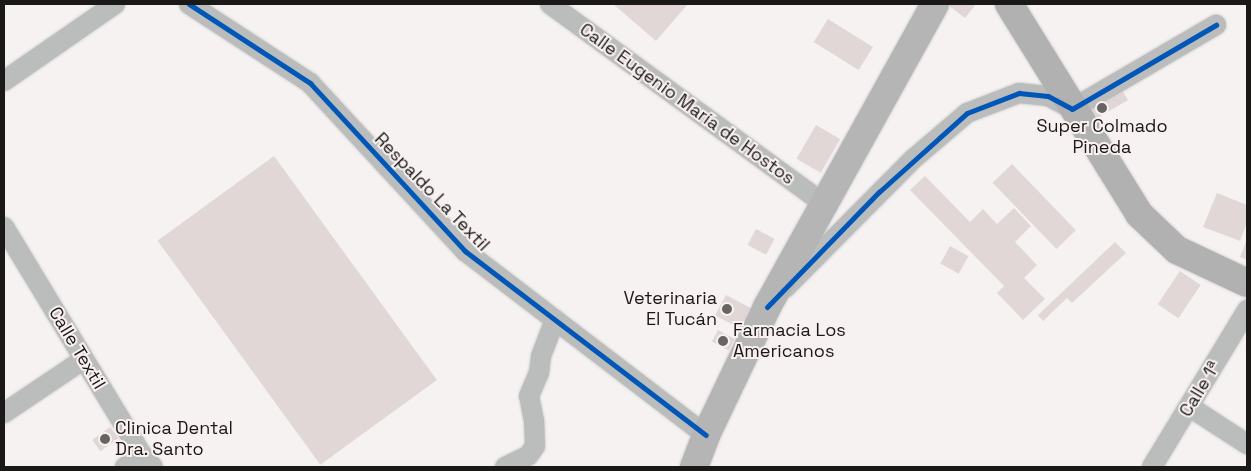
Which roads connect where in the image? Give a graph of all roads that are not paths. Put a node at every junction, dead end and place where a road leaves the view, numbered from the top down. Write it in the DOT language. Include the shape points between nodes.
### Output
graph roads {
  1 [pos="115,4"];
  2 [pos="189,4"];
  3 [pos="550,4"];
  4 [pos="935,4"];
  5 [pos="1009,4"];
  6 [pos="1216,25"];
  7 [pos="4,81"];
  8 [pos="1072,109"];
  9 [pos="824,204"];
  10 [pos="4,227"];
  11 [pos="1247,283"];
  12 [pos="767,307"];
  13 [pos="1247,310"];
  14 [pos="555,320"];
  15 [pos="83,360"];
  16 [pos="1190,407"];
  17 [pos="4,413"];
  18 [pos="706,436"];
  19 [pos="1247,444"];
  20 [pos="148,461"];
  21 [pos="125,467"];
  22 [pos="505,467"];
  23 [pos="694,467"];
  24 [pos="1152,467"];
  1 -- 7 [label="street"];
  2 -- 14 [label="street, Respaldo La Textil" via="310,82 465,251"];
  3 -- 9 [label="street, Calle Eugenio María de Hostos"];
  4 -- 9 [label="main road"];
  5 -- 8 [label="main road"];
  6 -- 8 [label="street"];
  8 -- 11 [label="main road" via="1139,214 1177,250"];
  8 -- 12 [label="street" via="1048,96 1019,93 967,113 879,192"];
  9 -- 12 [label="main road"];
  10 -- 15 [label="street, Calle Textil"];
  12 -- 18 [label="main road"];
  13 -- 16 [label="street, Calle 1ª"];
  14 -- 18 [label="street, Respaldo La Textil"];
  14 -- 22 [label="street" via="540,356 540,373 528,396 535,446 528,456"];
  15 -- 17 [label="street"];
  15 -- 20 [label="street, Calle Textil"];
  16 -- 19 [label="street"];
  16 -- 24 [label="street, Calle 1ª"];
  18 -- 23 [label="main road"];
  20 -- 21 [label="street"];
}
